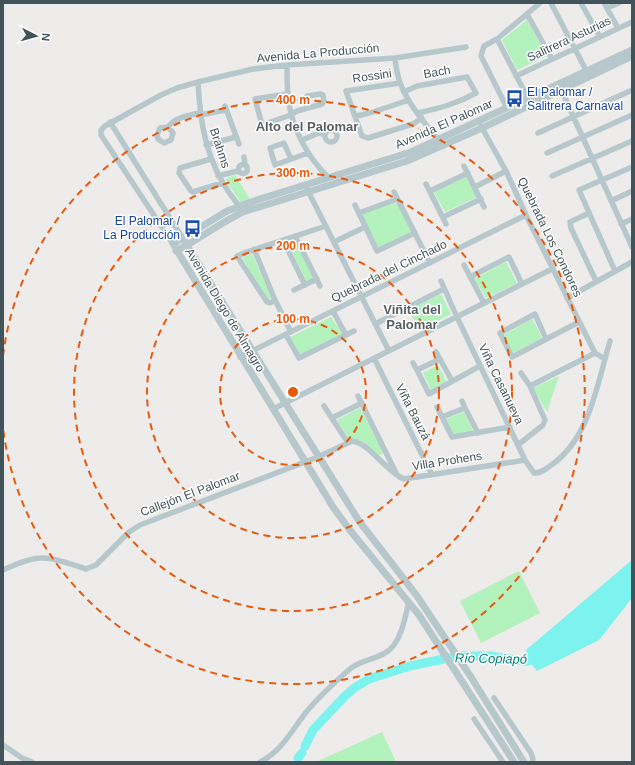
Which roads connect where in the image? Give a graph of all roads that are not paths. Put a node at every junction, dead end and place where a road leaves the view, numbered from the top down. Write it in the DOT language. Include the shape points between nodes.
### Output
graph roads {
  1 [pos="540,3"];
  2 [pos="551,3"];
  3 [pos="581,3"];
  4 [pos="619,3"];
  5 [pos="606,6"];
  6 [pos="527,14"];
  7 [pos="632,22"];
  8 [pos="618,28"];
  9 [pos="600,37"];
  10 [pos="497,38"];
  11 [pos="466,47"];
  12 [pos="575,48"];
  13 [pos="632,50"];
  14 [pos="632,56"];
  15 [pos="395,58"];
  16 [pos="552,59"];
  17 [pos="287,65"];
  18 [pos="588,74"];
  19 [pos="516,76"];
  20 [pos="198,82"];
  21 [pos="400,84"];
  22 [pos="561,89"];
  23 [pos="632,90"];
  24 [pos="404,92"];
  25 [pos="287,94"];
  26 [pos="528,98"];
  27 [pos="409,100"];
  28 [pos="306,108"];
  29 [pos="507,108"];
  30 [pos="200,114"];
  31 [pos="291,114"];
  32 [pos="632,115"];
  33 [pos="356,116"];
  34 [pos="420,116"];
  35 [pos="574,117"];
  36 [pos="110,122"];
  37 [pos="480,124"];
  38 [pos="168,127"];
  39 [pos="538,133"];
  40 [pos="325,135"];
  41 [pos="236,137"];
  42 [pos="583,137"];
  43 [pos="302,140"];
  44 [pos="632,141"];
  45 [pos="441,143"];
  46 [pos="239,144"];
  47 [pos="206,145"];
  48 [pos="308,153"];
  49 [pos="547,153"];
  50 [pos="244,157"];
  51 [pos="592,158"];
  52 [pos="210,159"];
  53 [pos="291,159"];
  54 [pos="464,166"];
  55 [pos="632,167"];
  56 [pos="506,171"];
  57 [pos="468,173"];
  58 [pos="218,176"];
  59 [pos="552,176"];
  60 [pos="329,178"];
  61 [pos="602,180"];
  62 [pos="222,183"];
  63 [pos="426,184"];
  64 [pos="475,187"];
  65 [pos="307,188"];
  66 [pos="430,191"];
  67 [pos="394,192"];
  68 [pos="632,192"];
  69 [pos="397,199"];
  70 [pos="481,199"];
  71 [pos="611,201"];
  72 [pos="355,205"];
  73 [pos="484,206"];
  74 [pos="242,209"];
  75 [pos="359,213"];
  76 [pos="589,213"];
  77 [pos="526,215"];
  78 [pos="443,217"];
  79 [pos="632,219"];
  80 [pos="446,224"];
  81 [pos="621,224"];
  82 [pos="326,226"];
  83 [pos="365,227"];
  84 [pos="415,232"];
  85 [pos="295,236"];
  86 [pos="283,240"];
  87 [pos="185,242"];
  88 [pos="334,242"];
  89 [pos="175,248"];
  90 [pos="632,248"];
  91 [pos="254,249"];
  92 [pos="632,262"];
  93 [pos="430,263"];
  94 [pos="464,266"];
  95 [pos="552,269"];
  96 [pos="615,271"];
  97 [pos="470,277"];
  98 [pos="317,279"];
  99 [pos="441,281"];
  100 [pos="596,281"];
  101 [pos="522,284"];
  102 [pos="305,285"];
  103 [pos="320,286"];
  104 [pos="444,289"];
  105 [pos="294,290"];
  106 [pos="362,297"];
  107 [pos="567,298"];
  108 [pos="275,300"];
  109 [pos="484,303"];
  110 [pos="333,311"];
  111 [pos="457,317"];
  112 [pos="579,322"];
  113 [pos="375,324"];
  114 [pos="354,331"];
  115 [pos="289,334"];
  116 [pos="346,335"];
  117 [pos="546,339"];
  118 [pos="610,341"];
  119 [pos="253,351"];
  120 [pos="389,351"];
  121 [pos="436,352"];
  122 [pos="594,353"];
  123 [pos="240,357"];
  124 [pos="374,358"];
  125 [pos="440,359"];
  126 [pos="604,359"];
  127 [pos="413,363"];
  128 [pos="480,366"];
  129 [pos="417,370"];
  130 [pos="521,373"];
  131 [pos="452,381"];
  132 [pos="530,386"];
  133 [pos="358,396"];
  134 [pos="462,402"];
  135 [pos="285,403"];
  136 [pos="362,403"];
  137 [pos="324,406"];
  138 [pos="437,407"];
  139 [pos="465,408"];
  140 [pos="272,409"];
  141 [pos="442,417"];
  142 [pos="332,418"];
  143 [pos="510,428"];
  144 [pos="478,433"];
  145 [pos="348,443"];
  146 [pos="518,445"];
  147 [pos="386,453"];
  148 [pos="318,457"];
  149 [pos="378,460"];
  150 [pos="525,460"];
  151 [pos="305,462"];
  152 [pos="432,475"];
  153 [pos="398,477"];
  154 [pos="355,516"];
  155 [pos="344,523"];
  156 [pos="3,570"];
  157 [pos="409,602"];
  158 [pos="494,698"];
  159 [pos="474,719"];
  160 [pos="3,745"];
  161 [pos="32,762"];
  162 [pos="260,762"];
  163 [pos="503,762"];
  164 [pos="514,762"];
  165 [pos="524,762"];
  166 [pos="532,762"];
  1 -- 6 [label="street"];
  2 -- 12 [label="street"];
  3 -- 9 [label="street"];
  4 -- 5 [label="street"];
  5 -- 8 [label="street"];
  6 -- 10 [label="street"];
  6 -- 16 [label="street"];
  7 -- 8 [label="street, Salitrera Asturias"];
  8 -- 9 [label="street, Salitrera Asturias"];
  9 -- 12 [label="street, Salitrera Asturias"];
  10 -- 19 [label="street"];
  10 -- 29 [label="street" via="484,46 481,56"];
  11 -- 15 [label="street, Avenida La Producción"];
  12 -- 16 [label="street, Salitrera Asturias"];
  12 -- 18 [label="street"];
  13 -- 18 [label="street, Avenida El Palomar"];
  14 -- 18 [label="street, Avenida El Palomar"];
  15 -- 17 [label="street, Avenida La Producción"];
  15 -- 21 [label="street"];
  16 -- 19 [label="street, Salitrera Asturias"];
  17 -- 20 [label="street, Avenida La Producción" via="253,69"];
  17 -- 25 [label="street"];
  18 -- 22 [label="street, Avenida El Palomar"];
  18 -- 26 [label="street, Avenida El Palomar"];
  19 -- 26 [label="street"];
  20 -- 30 [label="street, Brahms"];
  20 -- 36 [label="street, Avenida La Producción" via="161,95"];
  21 -- 24 [label="street"];
  21 -- 33 [label="street, Rossini" via="346,91"];
  22 -- 35 [label="street"];
  22 -- 37 [label="street, Avenida El Palomar"];
  23 -- 35 [label="street"];
  24 -- 27 [label="street"];
  24 -- 34 [label="street, Bach" via="417,86 467,77 476,92"];
  25 -- 31 [label="street"];
  25 -- 31 [label="street" via="256,98 254,101 262,125"];
  26 -- 29 [label="street, Avenida El Palomar"];
  27 -- 33 [label="street"];
  27 -- 34 [label="street"];
  28 -- 31 [label="street"];
  29 -- 37 [label="street, Avenida El Palomar"];
  30 -- 38 [label="street" via="175,120"];
  30 -- 41 [label="street" via="226,108"];
  30 -- 47 [label="street, Brahms"];
  31 -- 43 [label="street"];
  32 -- 42 [label="street"];
  33 -- 34 [label="street" via="362,136 368,138 413,124"];
  34 -- 45 [label="street"];
  35 -- 39 [label="street"];
  35 -- 42 [label="street"];
  36 -- 87 [label="street, Avenida Diego de Almagro"];
  36 -- 89 [label="street, Avenida Diego de Almagro" via="102,128 101,135"];
  37 -- 45 [label="street, Avenida El Palomar"];
  37 -- 56 [label="street, Quebrada Los Condores"];
  40 -- 43 [label="street" via="318,133"];
  41 -- 46 [label="street"];
  41 -- 47 [label="street"];
  42 -- 49 [label="street"];
  42 -- 51 [label="street"];
  43 -- 48 [label="street"];
  44 -- 51 [label="street"];
  45 -- 60 [label="street, Avenida El Palomar"];
  45 -- 65 [label="street, Avenida El Palomar" via="407,161"];
  47 -- 52 [label="street, Brahms"];
  48 -- 53 [label="street"];
  48 -- 60 [label="street"];
  50 -- 58 [label="street" via="246,172 241,173 238,170"];
  51 -- 59 [label="street"];
  51 -- 61 [label="street"];
  52 -- 58 [label="street, Brahms"];
  52 -- 62 [label="street" via="180,168 179,173 193,192"];
  54 -- 57 [label="street"];
  55 -- 61 [label="street"];
  56 -- 64 [label="street"];
  56 -- 77 [label="street, Quebrada Los Condores"];
  57 -- 64 [label="street"];
  57 -- 66 [label="street"];
  58 -- 62 [label="street, Brahms"];
  60 -- 65 [label="street, Avenida El Palomar"];
  61 -- 71 [label="street"];
  61 -- 76 [label="street" via="579,190"];
  62 -- 74 [label="street, Brahms"];
  63 -- 66 [label="street"];
  64 -- 70 [label="street"];
  65 -- 74 [label="street, Avenida El Palomar"];
  65 -- 82 [label="street"];
  66 -- 78 [label="street"];
  67 -- 69 [label="street"];
  68 -- 71 [label="street"];
  69 -- 75 [label="street"];
  69 -- 84 [label="street"];
  70 -- 73 [label="street"];
  70 -- 78 [label="street"];
  71 -- 81 [label="street"];
  72 -- 75 [label="street"];
  74 -- 87 [label="street, Avenida El Palomar" via="216,217"];
  75 -- 83 [label="street"];
  76 -- 96 [label="street"];
  76 -- 100 [label="street" via="570,222"];
  77 -- 93 [label="street, Quebrada del Cinchado"];
  77 -- 95 [label="street, Quebrada Los Condores"];
  78 -- 80 [label="street"];
  79 -- 81 [label="street"];
  81 -- 90 [label="street"];
  82 -- 85 [label="street"];
  82 -- 88 [label="street"];
  83 -- 84 [label="street" via="377,252"];
  83 -- 88 [label="street"];
  84 -- 93 [label="street"];
  85 -- 86 [label="street"];
  85 -- 98 [label="street"];
  86 -- 91 [label="street"];
  86 -- 102 [label="street"];
  87 -- 89 [label="street, Avenida El Palomar"];
  87 -- 119 [label="street, Avenida Diego de Almagro"];
  88 -- 106 [label="street"];
  89 -- 123 [label="street, Avenida Diego de Almagro"];
  91 -- 108 [label="street"];
  91 -- 108 [label="street" via="238,256 267,302"];
  92 -- 96 [label="street"];
  93 -- 106 [label="street, Quebrada del Cinchado"];
  94 -- 97 [label="street"];
  95 -- 101 [label="street"];
  95 -- 107 [label="street, Quebrada Los Condores"];
  96 -- 100 [label="street"];
  97 -- 101 [label="street" via="509,257"];
  97 -- 109 [label="street"];
  98 -- 102 [label="street"];
  98 -- 103 [label="street"];
  99 -- 104 [label="street, Viña Casanueva"];
  100 -- 107 [label="street"];
  101 -- 109 [label="street"];
  102 -- 105 [label="street"];
  104 -- 111 [label="street, Viña Casanueva"];
  104 -- 113 [label="street"];
  106 -- 110 [label="street, Quebrada del Cinchado"];
  106 -- 113 [label="street"];
  107 -- 112 [label="street, Quebrada Los Condores"];
  108 -- 115 [label="street"];
  109 -- 111 [label="street"];
  110 -- 115 [label="street, Quebrada del Cinchado"];
  110 -- 116 [label="street"];
  111 -- 120 [label="street"];
  111 -- 128 [label="street, Viña Casanueva"];
  112 -- 117 [label="street"];
  112 -- 122 [label="street, Quebrada Los Condores"];
  113 -- 120 [label="street"];
  114 -- 116 [label="street"];
  115 -- 116 [label="street" via="299,358"];
  115 -- 119 [label="street, Quebrada del Cinchado"];
  117 -- 117 [label="street" via="512,357 500,333 535,314"];
  118 -- 126 [label="street"];
  119 -- 123 [label="street, Quebrada del Cinchado"];
  119 -- 135 [label="street, Avenida Diego de Almagro"];
  120 -- 124 [label="street"];
  121 -- 125 [label="street"];
  122 -- 126 [label="street"];
  122 -- 132 [label="street"];
  123 -- 140 [label="street, Avenida Diego de Almagro"];
  124 -- 135 [label="street"];
  124 -- 152 [label="street, Viña Bauzá"];
  125 -- 129 [label="street"];
  125 -- 131 [label="street"];
  126 -- 150 [label="street" via="593,402 568,450 559,460 540,472 532,472"];
  127 -- 129 [label="street"];
  128 -- 131 [label="street"];
  128 -- 143 [label="street, Viña Casanueva"];
  129 -- 131 [label="street" via="429,394"];
  130 -- 132 [label="street"];
  132 -- 146 [label="street" via="545,420 543,425"];
  133 -- 136 [label="street"];
  134 -- 139 [label="street"];
  135 -- 140 [label="street"];
  135 -- 148 [label="street, Avenida Diego de Almagro"];
  136 -- 142 [label="street"];
  136 -- 147 [label="street"];
  137 -- 142 [label="street"];
  138 -- 141 [label="street"];
  139 -- 141 [label="street"];
  139 -- 144 [label="street"];
  140 -- 151 [label="street, Avenida Diego de Almagro"];
  141 -- 144 [label="street" via="452,437"];
  142 -- 145 [label="street"];
  143 -- 144 [label="street"];
  143 -- 146 [label="street, Viña Casanueva"];
  145 -- 148 [label="street"];
  145 -- 149 [label="street, Villa Prohens" via="361,443"];
  146 -- 150 [label="street, Viña Casanueva"];
  147 -- 149 [label="street"];
  147 -- 153 [label="street"];
  148 -- 151 [label="street"];
  148 -- 154 [label="street, Avenida Diego de Almagro"];
  149 -- 153 [label="street, Villa Prohens"];
  150 -- 152 [label="street, Villa Prohens"];
  151 -- 155 [label="street, Avenida Diego de Almagro"];
  151 -- 156 [label="street, Callejón El Palomar" via="140,525 91,568 40,558"];
  152 -- 153 [label="street, Villa Prohens" via="404,479"];
  154 -- 155 [label="street"];
  154 -- 165 [label="street, Avenida Diego de Almagro" via="404,578 471,677"];
  155 -- 157 [label="street, Avenida Diego de Almagro"];
  157 -- 162 [label="street" via="401,633 393,646 384,654 352,668 313,704 281,748"];
  157 -- 164 [label="street, Avenida Diego de Almagro" via="438,642"];
  158 -- 166 [label="street" via="531,753"];
  159 -- 163 [label="street"];
  160 -- 161 [label="street"];
}
